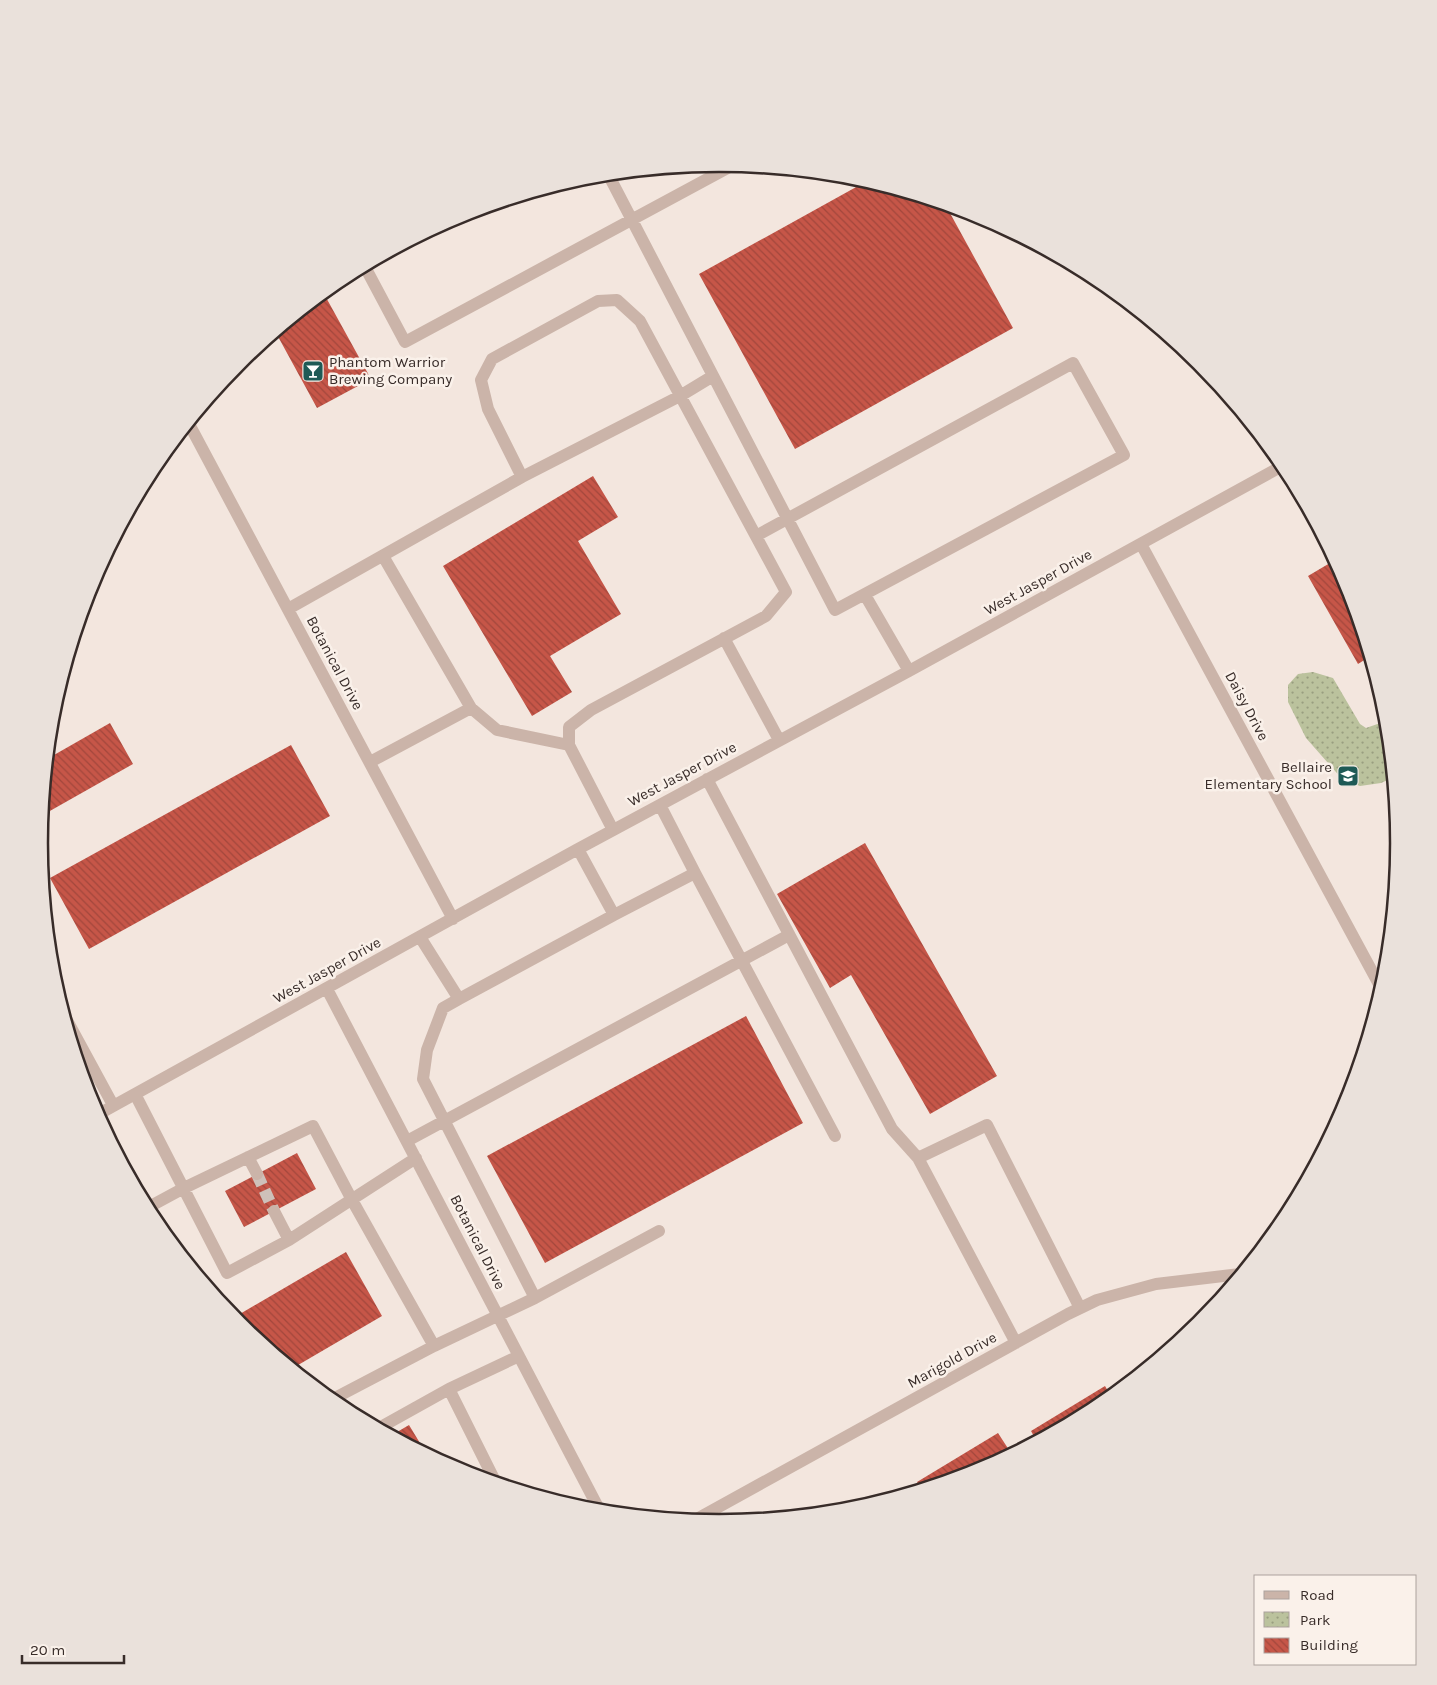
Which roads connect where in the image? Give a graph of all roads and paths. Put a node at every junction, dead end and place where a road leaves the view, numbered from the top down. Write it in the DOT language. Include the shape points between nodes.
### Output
graph roads {
  1 [pos="720,172"];
  2 [pos="611,180"];
  3 [pos="632,220"];
  4 [pos="367,271"];
  5 [pos="714,376"];
  6 [pos="680,396"];
  7 [pos="191,428"];
  8 [pos="1276,470"];
  9 [pos="522,477"];
  10 [pos="787,519"];
  11 [pos="756,536"];
  12 [pos="1141,544"];
  13 [pos="383,556"];
  14 [pos="865,595"];
  15 [pos="288,609"];
  16 [pos="724,638"];
  17 [pos="909,671"];
  18 [pos="471,708"];
  19 [pos="779,740"];
  20 [pos="569,745"];
  21 [pos="370,762"];
  22 [pos="707,779"];
  23 [pos="660,805"];
  24 [pos="613,830"];
  25 [pos="578,849"];
  26 [pos="695,874"];
  27 [pos="614,915"];
  28 [pos="454,919"];
  29 [pos="789,934"];
  30 [pos="420,937"];
  31 [pos="742,960"];
  32 [pos="1376,978"];
  33 [pos="327,989"];
  34 [pos="459,999"];
  35 [pos="77,1040"];
  36 [pos="135,1094"];
  37 [pos="113,1106"];
  38 [pos="104,1110"];
  39 [pos="445,1120"];
  40 [pos="835,1136"];
  41 [pos="407,1141"];
  42 [pos="248,1157"];
  43 [pos="416,1158"];
  44 [pos="918,1158"];
  45 [pos="257,1174"];
  46 [pos="184,1188"];
  47 [pos="352,1200"];
  48 [pos="154,1204"];
  49 [pos="274,1211"];
  50 [pos="659,1230"];
  51 [pos="289,1240"];
  52 [pos="1231,1275"];
  53 [pos="535,1298"];
  54 [pos="1080,1308"];
  55 [pos="497,1315"];
  56 [pos="1016,1343"];
  57 [pos="434,1346"];
  58 [pos="519,1356"];
  59 [pos="449,1389"];
  60 [pos="340,1396"];
  61 [pos="385,1425"];
  62 [pos="490,1473"];
  63 [pos="596,1502"];
  64 [pos="707,1513"];
  1 -- 3 [label="street"];
  2 -- 3 [label="street"];
  3 -- 4 [label="street" via="404,342"];
  3 -- 5 [label="street"];
  5 -- 6 [label="street"];
  5 -- 10 [label="street"];
  6 -- 9 [label="street"];
  6 -- 9 [label="street" via="640,321 617,300 598,301 492,359 481,380 488,409"];
  6 -- 11 [label="street"];
  7 -- 15 [label="street, Botanical Drive"];
  8 -- 12 [label="street, West Jasper Drive"];
  9 -- 13 [label="street"];
  10 -- 11 [label="street"];
  10 -- 14 [label="street" via="836,610"];
  10 -- 14 [label="street" via="1073,362 1124,455"];
  11 -- 16 [label="street" via="786,592 766,616"];
  12 -- 17 [label="street, West Jasper Drive"];
  12 -- 32 [label="street, Daisy Drive"];
  13 -- 15 [label="street"];
  13 -- 18 [label="street"];
  14 -- 17 [label="street"];
  15 -- 21 [label="street, Botanical Drive"];
  16 -- 19 [label="street"];
  16 -- 20 [label="street" via="591,710 569,727"];
  17 -- 19 [label="street, West Jasper Drive"];
  18 -- 20 [label="street" via="497,730"];
  18 -- 21 [label="street"];
  19 -- 22 [label="street, West Jasper Drive"];
  20 -- 24 [label="street"];
  21 -- 28 [label="street, Botanical Drive"];
  22 -- 23 [label="street, West Jasper Drive"];
  22 -- 29 [label="street"];
  23 -- 24 [label="street, West Jasper Drive"];
  23 -- 26 [label="street"];
  24 -- 25 [label="street, West Jasper Drive"];
  25 -- 27 [label="street"];
  25 -- 28 [label="street, West Jasper Drive"];
  26 -- 27 [label="street"];
  26 -- 31 [label="street"];
  27 -- 34 [label="street"];
  28 -- 30 [label="street, West Jasper Drive"];
  29 -- 31 [label="street"];
  29 -- 44 [label="street" via="892,1129"];
  30 -- 33 [label="street, West Jasper Drive"];
  30 -- 34 [label="street"];
  31 -- 39 [label="street"];
  31 -- 40 [label="street"];
  33 -- 36 [label="street, West Jasper Drive"];
  33 -- 41 [label="street, Botanical Drive"];
  34 -- 39 [label="street" via="443,1008 427,1050 423,1079"];
  35 -- 37 [label="street"];
  36 -- 37 [label="street, West Jasper Drive"];
  36 -- 46 [label="street"];
  37 -- 38 [label="street, West Jasper Drive"];
  39 -- 41 [label="street"];
  39 -- 53 [label="street"];
  41 -- 43 [label="street, Botanical Drive"];
  42 -- 45 [label="street"];
  42 -- 46 [label="street"];
  42 -- 47 [label="street" via="313,1126"];
  43 -- 47 [label="street"];
  43 -- 55 [label="street, Botanical Drive"];
  44 -- 54 [label="street" via="987,1125"];
  44 -- 56 [label="street"];
  46 -- 48 [label="street"];
  46 -- 51 [label="street" via="227,1273"];
  47 -- 51 [label="street"];
  47 -- 57 [label="street"];
  49 -- 51 [label="street"];
  50 -- 53 [label="street"];
  52 -- 54 [label="street, Marigold Drive" via="1156,1284 1097,1300"];
  53 -- 55 [label="street"];
  54 -- 56 [label="street, Marigold Drive"];
  55 -- 57 [label="street"];
  55 -- 58 [label="street, Botanical Drive"];
  56 -- 64 [label="street, Marigold Drive"];
  57 -- 60 [label="street"];
  58 -- 59 [label="street"];
  58 -- 63 [label="street, Botanical Drive"];
  59 -- 61 [label="street"];
  59 -- 62 [label="street"];
}
